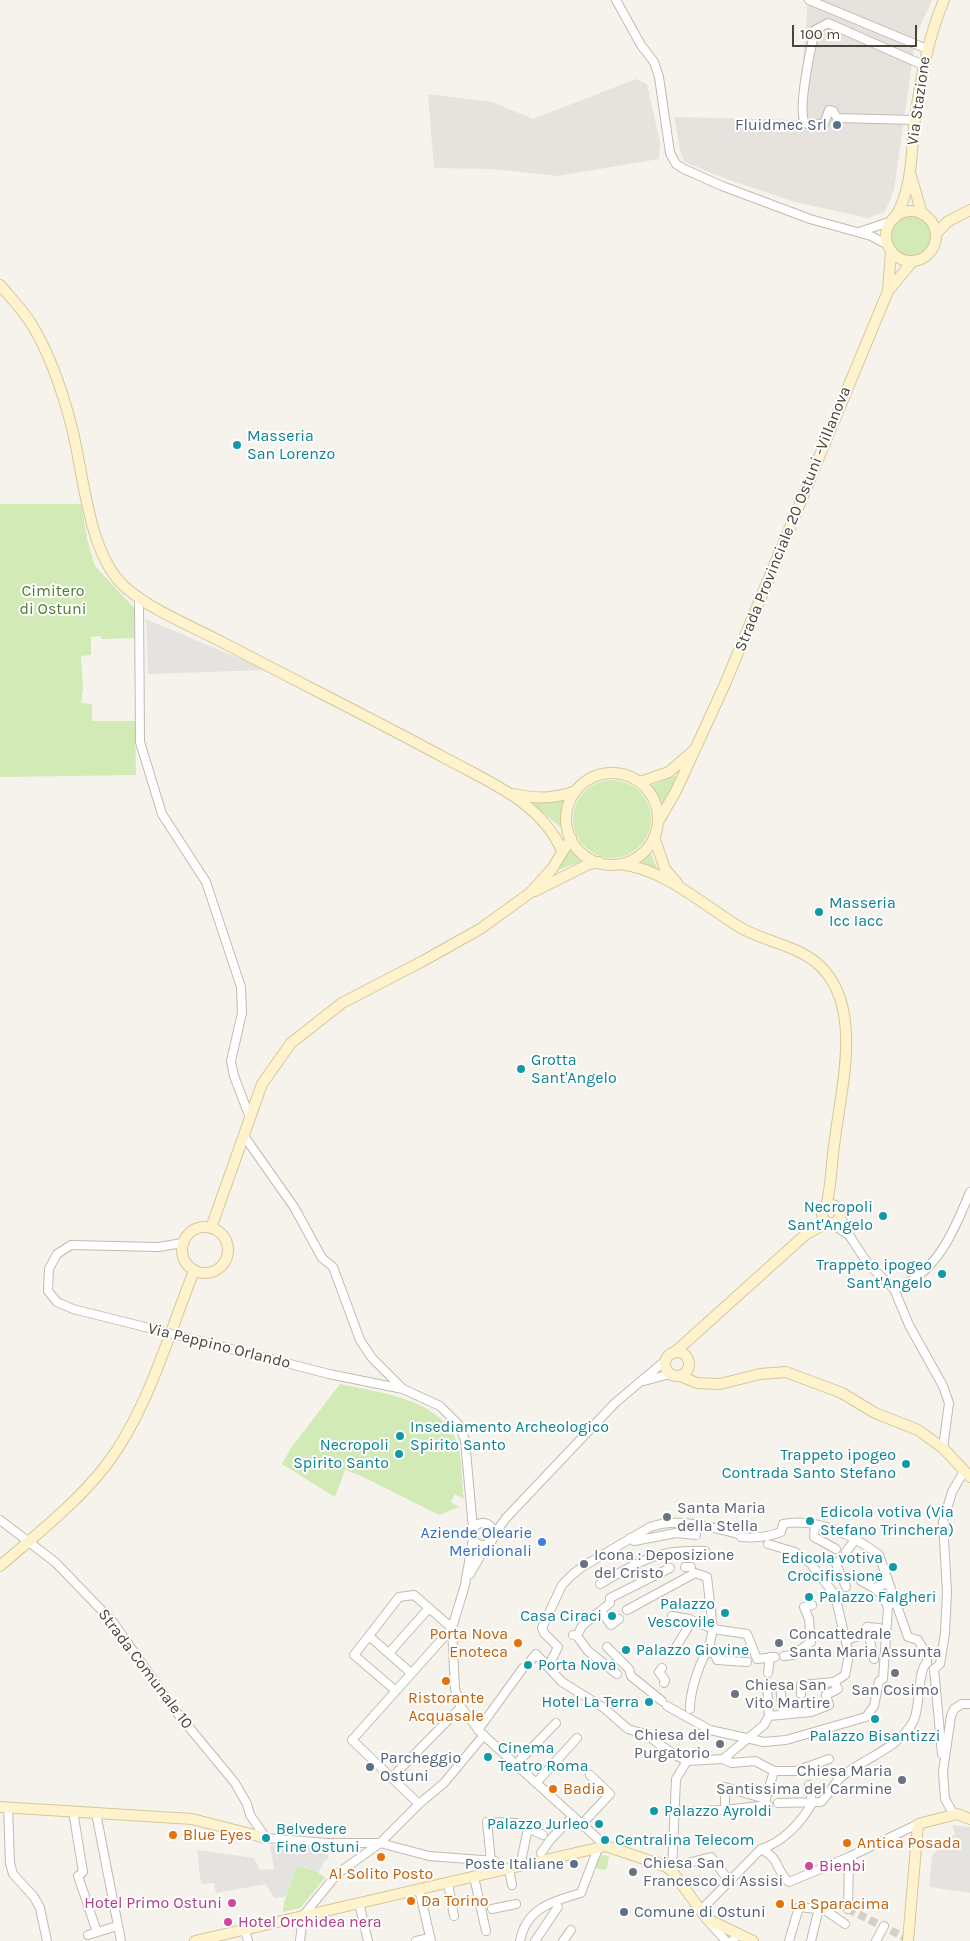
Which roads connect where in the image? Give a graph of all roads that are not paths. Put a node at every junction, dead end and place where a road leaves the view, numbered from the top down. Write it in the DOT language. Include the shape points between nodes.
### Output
graph roads {
  1 [pos="616,0"];
  2 [pos="809,0"];
  3 [pos="944,0"];
  4 [pos="927,49"];
  5 [pos="923,65"];
  6 [pos="915,120"];
  7 [pos="910,176"];
  8 [pos="970,210"];
  9 [pos="957,215"];
  10 [pos="925,216"];
  11 [pos="893,219"];
  12 [pos="859,232"];
  13 [pos="936,234"];
  14 [pos="890,249"];
  15 [pos="912,262"];
  16 [pos="0,285"];
  17 [pos="888,291"];
  18 [pos="139,598"];
  19 [pos="698,747"];
  20 [pos="640,782"];
  21 [pos="576,791"];
  22 [pos="510,793"];
  23 [pos="544,821"];
  24 [pos="658,822"];
  25 [pos="570,835"];
  26 [pos="654,837"];
  27 [pos="562,851"];
  28 [pos="599,862"];
  29 [pos="620,864"];
  30 [pos="684,892"];
  31 [pos="530,893"];
  32 [pos="250,1118"];
  33 [pos="244,1136"];
  34 [pos="832,1180"];
  35 [pos="970,1192"];
  36 [pos="839,1212"];
  37 [pos="827,1217"];
  38 [pos="211,1228"];
  39 [pos="849,1235"];
  40 [pos="182,1243"];
  41 [pos="194,1271"];
  42 [pos="894,1289"];
  43 [pos="692,1337"];
  44 [pos="670,1357"];
  45 [pos="687,1361"];
  46 [pos="675,1375"];
  47 [pos="703,1383"];
  48 [pos="638,1384"];
  49 [pos="403,1389"];
  50 [pos="943,1448"];
  51 [pos="967,1474"];
  52 [pos="506,1518"];
  53 [pos="0,1520"];
  54 [pos="815,1524"];
  55 [pos="488,1525"];
  56 [pos="476,1526"];
  57 [pos="493,1536"];
  58 [pos="696,1536"];
  59 [pos="630,1538"];
  60 [pos="473,1539"];
  61 [pos="855,1540"];
  62 [pos="28,1543"];
  63 [pos="487,1544"];
  64 [pos="768,1544"];
  65 [pos="836,1549"];
  66 [pos="705,1551"];
  67 [pos="846,1552"];
  68 [pos="841,1559"];
  69 [pos="0,1566"];
  70 [pos="670,1568"];
  71 [pos="861,1581"];
  72 [pos="889,1583"];
  73 [pos="600,1584"];
  74 [pos="465,1585"];
  75 [pos="874,1588"];
  76 [pos="834,1593"];
  77 [pos="894,1600"];
  78 [pos="812,1605"];
  79 [pos="888,1607"];
  80 [pos="429,1608"];
  81 [pos="627,1610"];
  82 [pos="601,1611"];
  83 [pos="672,1616"];
  84 [pos="620,1619"];
  85 [pos="692,1621"];
  86 [pos="452,1628"];
  87 [pos="879,1628"];
  88 [pos="713,1629"];
  89 [pos="369,1636"];
  90 [pos="864,1636"];
  91 [pos="846,1640"];
  92 [pos="607,1647"];
  93 [pos="676,1647"];
  94 [pos="708,1652"];
  95 [pos="389,1653"];
  96 [pos="784,1656"];
  97 [pos="534,1657"];
  98 [pos="927,1659"];
  99 [pos="874,1660"];
  100 [pos="747,1662"];
  101 [pos="549,1665"];
  102 [pos="524,1668"];
  103 [pos="662,1668"];
  104 [pos="934,1669"];
  105 [pos="411,1673"];
  106 [pos="768,1673"];
  107 [pos="617,1674"];
  108 [pos="834,1682"];
  109 [pos="664,1683"];
  110 [pos="767,1685"];
  111 [pos="780,1686"];
  112 [pos="801,1690"];
  113 [pos="396,1691"];
  114 [pos="970,1704"];
  115 [pos="461,1706"];
  116 [pos="690,1708"];
  117 [pos="783,1714"];
  118 [pos="769,1716"];
  119 [pos="556,1723"];
  120 [pos="481,1733"];
  121 [pos="577,1738"];
  122 [pos="748,1738"];
  123 [pos="723,1759"];
  124 [pos="829,1759"];
  125 [pos="687,1761"];
  126 [pos="516,1764"];
  127 [pos="398,1771"];
  128 [pos="774,1771"];
  129 [pos="944,1771"];
  130 [pos="590,1775"];
  131 [pos="536,1783"];
  132 [pos="809,1785"];
  133 [pos="812,1802"];
  134 [pos="766,1803"];
  135 [pos="778,1803"];
  136 [pos="418,1804"];
  137 [pos="4,1807"];
  138 [pos="725,1810"];
  139 [pos="73,1811"];
  140 [pos="96,1812"];
  141 [pos="675,1812"];
  142 [pos="954,1815"];
  143 [pos="573,1816"];
  144 [pos="970,1819"];
  145 [pos="918,1824"];
  146 [pos="582,1825"];
  147 [pos="528,1828"];
  148 [pos="543,1835"];
  149 [pos="266,1838"];
  150 [pos="380,1844"];
  151 [pos="602,1847"];
  152 [pos="761,1849"];
  153 [pos="541,1853"];
  154 [pos="522,1857"];
  155 [pos="849,1857"];
  156 [pos="509,1869"];
  157 [pos="672,1869"];
  158 [pos="474,1877"];
  159 [pos="729,1881"];
  160 [pos="448,1883"];
  161 [pos="512,1885"];
  162 [pos="419,1889"];
  163 [pos="359,1903"];
  164 [pos="516,1904"];
  165 [pos="558,1907"];
  166 [pos="492,1909"];
  167 [pos="848,1909"];
  168 [pos="700,1910"];
  169 [pos="303,1916"];
  170 [pos="454,1916"];
  171 [pos="817,1916"];
  172 [pos="707,1919"];
  173 [pos="845,1924"];
  174 [pos="118,1926"];
  175 [pos="884,1926"];
  176 [pos="245,1929"];
  177 [pos="571,1930"];
  178 [pos="486,1931"];
  179 [pos="97,1932"];
  180 [pos="88,1935"];
  181 [pos="223,1938"];
  182 [pos="735,1938"];
  183 [pos="431,1939"];
  184 [pos="47,1941"];
  185 [pos="121,1941"];
  186 [pos="198,1941"];
  187 [pos="248,1941"];
  188 [pos="300,1941"];
  189 [pos="368,1941"];
  190 [pos="416,1941"];
  191 [pos="520,1941"];
  192 [pos="535,1941"];
  193 [pos="563,1941"];
  194 [pos="726,1941"];
  195 [pos="752,1941"];
  196 [pos="789,1941"];
  197 [pos="811,1941"];
  198 [pos="876,1941"];
  199 [pos="908,1941"];
  1 -- 12 [label="street" via="654,62 670,153 676,164 722,186 810,219"];
  2 -- 4 [label="street"];
  3 -- 4 [label="street, Via Stazione"];
  4 -- 5 [label="street, Via Stazione"];
  5 -- 6 [label="street, Via Stazione"];
  5 -- 6 [label="street" via="828,23 815,30 806,74 803,117 809,125 824,124 829,110 837,118"];
  6 -- 7 [label="street, Via Stazione"];
  7 -- 10 [label="street, Via Stazione"];
  7 -- 11 [label="street, Via Stazione" via="901,207"];
  8 -- 9 [label="street, Strada Provinciale 20 Ostuni -Villanova"];
  9 -- 10 [label="street, Strada Provinciale 20 Ostuni -Villanova"];
  9 -- 13 [label="street, Strada Provinciale 20 Ostuni -Villanova"];
  10 -- 11 [label="street, Strada Provinciale 20 Ostuni -Villanova" via="908,212"];
  10 -- 13 [label="street"];
  11 -- 12 [label="street"];
  11 -- 14 [label="street, Strada Provinciale 20 Ostuni -Villanova" via="886,233"];
  12 -- 14 [label="street"];
  13 -- 15 [label="street, Strada Provinciale 20 Ostuni -Villanova" via="932,251"];
  14 -- 15 [label="street" via="897,257"];
  14 -- 17 [label="street, Strada Provinciale 20 Ostuni -Villanova"];
  15 -- 17 [label="street, Strada Provinciale 20 Ostuni -Villanova"];
  16 -- 18 [label="street" via="32,325 58,384 104,559 114,576"];
  17 -- 19 [label="street, Strada Provinciale 20 Ostuni -Villanova" via="774,572"];
  18 -- 22 [label="street"];
  18 -- 32 [label="street" via="140,742 162,814 206,882 240,987 242,1013 231,1061"];
  19 -- 20 [label="street" via="669,772"];
  19 -- 24 [label="street, Strada Provinciale 20 Ostuni -Villanova"];
  20 -- 21 [label="street" via="627,775 613,773 586,781"];
  20 -- 24 [label="street" via="657,807"];
  21 -- 22 [label="street" via="538,799"];
  21 -- 25 [label="street" via="566,818"];
  22 -- 23 [label="street"];
  23 -- 25 [label="street"];
  23 -- 27 [label="street"];
  24 -- 26 [label="street"];
  25 -- 27 [label="street"];
  25 -- 28 [label="street" via="587,857"];
  26 -- 29 [label="street" via="646,850"];
  26 -- 30 [label="street" via="665,869"];
  27 -- 31 [label="street" via="552,869"];
  28 -- 29 [label="street"];
  28 -- 31 [label="street"];
  29 -- 30 [label="street" via="654,872"];
  30 -- 34 [label="street" via="742,929 804,954 824,969 834,985 846,1031 847,1064"];
  31 -- 32 [label="street" via="480,929 342,1003 291,1043 262,1084"];
  32 -- 33 [label="street"];
  33 -- 38 [label="street"];
  33 -- 49 [label="street" via="294,1207 322,1258 333,1267 360,1340 372,1358"];
  34 -- 36 [label="street"];
  34 -- 37 [label="street"];
  35 -- 42 [label="street" via="958,1222 929,1269"];
  36 -- 37 [label="street" via="837,1222"];
  36 -- 37 [label="street" via="832,1205"];
  36 -- 39 [label="street"];
  37 -- 39 [label="street"];
  37 -- 43 [label="street" via="812,1223 805,1235"];
  38 -- 40 [label="street" via="191,1231"];
  38 -- 41 [label="street" via="224,1236 228,1251 226,1258 217,1270"];
  39 -- 42 [label="street" via="868,1264"];
  40 -- 41 [label="street" via="182,1256"];
  40 -- 49 [label="street, Via Peppino Orlando, bridge" via="159,1247 71,1245 57,1254 49,1269 48,1290 57,1302 73,1309 329,1374"];
  41 -- 62 [label="street" via="149,1387 108,1463"];
  42 -- 50 [label="street" via="949,1403"];
  43 -- 44 [label="street"];
  43 -- 45 [label="street"];
  44 -- 45 [label="street" via="682,1354"];
  44 -- 46 [label="street" via="666,1369"];
  44 -- 48 [label="street"];
  45 -- 46 [label="street" via="687,1372"];
  45 -- 47 [label="street"];
  46 -- 47 [label="street"];
  46 -- 48 [label="street"];
  47 -- 50 [label="street" via="720,1384 760,1374 786,1372 842,1393 875,1413 908,1425"];
  48 -- 52 [label="street" via="615,1403"];
  49 -- 56 [label="street, Via Peppino Orlando" via="440,1406 459,1425 467,1454 472,1517"];
  50 -- 51 [label="street"];
  51 -- 104 [label="street" via="952,1492 943,1522 947,1592 945,1633 940,1664"];
  52 -- 55 [label="street"];
  52 -- 57 [label="street"];
  53 -- 62 [label="street, Strada Comunale 10"];
  54 -- 59 [label="street" via="798,1521 783,1524 781,1532 772,1535 741,1537 682,1522 653,1526"];
  54 -- 61 [label="street"];
  54 -- 65 [label="street" via="814,1537"];
  55 -- 56 [label="street"];
  55 -- 57 [label="street"];
  56 -- 60 [label="street"];
  57 -- 63 [label="street"];
  58 -- 59 [label="street" via="676,1533 634,1541"];
  59 -- 101 [label="street" via="582,1566 562,1585 542,1628 558,1647"];
  60 -- 63 [label="street" via="480,1545"];
  60 -- 74 [label="street"];
  61 -- 67 [label="street"];
  61 -- 72 [label="street" via="879,1555"];
  62 -- 69 [label="street"];
  62 -- 149 [label="street, Strada Comunale 10" via="55,1562 113,1622 174,1709 239,1789 250,1815"];
  63 -- 74 [label="street"];
  64 -- 76 [label="street" via="795,1552 811,1564"];
  66 -- 73 [label="street" via="684,1550 652,1556"];
  68 -- 76 [label="street" via="836,1564 848,1586"];
  70 -- 82 [label="street" via="610,1598 610,1603"];
  71 -- 75 [label="street"];
  72 -- 75 [label="street"];
  72 -- 77 [label="street"];
  74 -- 86 [label="street"];
  75 -- 79 [label="street"];
  76 -- 91 [label="street"];
  77 -- 79 [label="street"];
  77 -- 98 [label="street" via="908,1637 918,1640"];
  78 -- 96 [label="street" via="804,1608 811,1642"];
  79 -- 122 [label="street" via="886,1667 870,1713 859,1720 802,1737 764,1742"];
  80 -- 86 [label="street"];
  80 -- 89 [label="street" via="414,1595 399,1597"];
  80 -- 95 [label="street"];
  81 -- 88 [label="street" via="695,1573 707,1577"];
  82 -- 84 [label="street" via="611,1625"];
  82 -- 107 [label="street" via="575,1635 588,1651"];
  83 -- 85 [label="street"];
  85 -- 88 [label="street"];
  85 -- 93 [label="street"];
  86 -- 105 [label="street"];
  86 -- 115 [label="street" via="455,1689"];
  87 -- 90 [label="street" via="868,1627"];
  88 -- 94 [label="street"];
  88 -- 106 [label="street" via="747,1634 757,1659 772,1657"];
  89 -- 95 [label="street"];
  89 -- 113 [label="street" via="354,1655"];
  90 -- 91 [label="street"];
  90 -- 99 [label="street"];
  91 -- 108 [label="street" via="847,1669"];
  92 -- 122 [label="street" via="625,1664 631,1676 665,1703 710,1730"];
  94 -- 100 [label="street" via="715,1654 717,1660"];
  94 -- 116 [label="street" via="699,1666"];
  95 -- 105 [label="street"];
  97 -- 101 [label="street"];
  98 -- 104 [label="street"];
  98 -- 133 [label="street" via="922,1669 918,1707 904,1733 840,1778 821,1802"];
  101 -- 125 [label="street" via="562,1682 604,1708 628,1729 645,1734"];
  102 -- 120 [label="street"];
  103 -- 109 [label="street" via="659,1672"];
  104 -- 129 [label="street"];
  105 -- 113 [label="street"];
  108 -- 112 [label="street"];
  108 -- 117 [label="street" via="838,1689 826,1695 829,1705 811,1712"];
  110 -- 118 [label="street"];
  111 -- 117 [label="street"];
  113 -- 136 [label="street" via="352,1740"];
  114 -- 129 [label="street" via="954,1709"];
  115 -- 120 [label="street"];
  115 -- 127 [label="street"];
  117 -- 118 [label="street"];
  118 -- 122 [label="street"];
  119 -- 126 [label="street"];
  120 -- 126 [label="street"];
  120 -- 136 [label="street" via="444,1783"];
  121 -- 131 [label="street"];
  122 -- 123 [label="street"];
  123 -- 125 [label="street"];
  123 -- 128 [label="street" via="732,1763 755,1761"];
  124 -- 128 [label="street" via="796,1771"];
  125 -- 141 [label="street" via="676,1779"];
  126 -- 131 [label="street"];
  128 -- 134 [label="street"];
  129 -- 142 [label="street" via="945,1800"];
  130 -- 146 [label="street" via="610,1794"];
  131 -- 143 [label="street"];
  132 -- 133 [label="street"];
  133 -- 135 [label="street"];
  133 -- 152 [label="street" via="796,1827"];
  134 -- 138 [label="street"];
  134 -- 138 [label="street" via="725,1787"];
  136 -- 150 [label="street"];
  137 -- 139 [label="street"];
  137 -- 184 [label="street" via="13,1874 40,1908"];
  138 -- 141 [label="street"];
  139 -- 140 [label="street"];
  139 -- 179 [label="street" via="83,1872 78,1876"];
  140 -- 149 [label="street" via="192,1819"];
  140 -- 174 [label="street"];
  141 -- 157 [label="street"];
  142 -- 144 [label="street"];
  142 -- 145 [label="street"];
  143 -- 146 [label="street"];
  143 -- 153 [label="street"];
  145 -- 155 [label="street"];
  145 -- 199 [label="street"];
  146 -- 151 [label="street"];
  147 -- 148 [label="street"];
  147 -- 150 [label="street" via="487,1822 493,1861 428,1856"];
  147 -- 154 [label="street"];
  149 -- 150 [label="street"];
  150 -- 169 [label="street" via="337,1874"];
  151 -- 156 [label="street"];
  151 -- 157 [label="street"];
  151 -- 191 [label="street" via="580,1893 542,1906 522,1930"];
  152 -- 155 [label="street" via="772,1855 782,1876 789,1882"];
  152 -- 159 [label="street"];
  155 -- 167 [label="street"];
  156 -- 158 [label="street"];
  156 -- 161 [label="street"];
  157 -- 159 [label="street" via="711,1857"];
  157 -- 168 [label="street"];
  158 -- 160 [label="street"];
  158 -- 178 [label="street"];
  159 -- 168 [label="street"];
  160 -- 162 [label="street"];
  160 -- 170 [label="street"];
  162 -- 163 [label="street"];
  162 -- 183 [label="street"];
  163 -- 169 [label="street"];
  163 -- 189 [label="street"];
  164 -- 166 [label="street"];
  165 -- 192 [label="street"];
  168 -- 172 [label="street"];
  169 -- 176 [label="street"];
  169 -- 188 [label="street"];
  171 -- 197 [label="street"];
  172 -- 182 [label="street"];
  172 -- 194 [label="street"];
  173 -- 196 [label="street" via="825,1910 799,1907"];
  174 -- 179 [label="street"];
  174 -- 185 [label="street"];
  175 -- 198 [label="street"];
  176 -- 181 [label="street"];
  176 -- 187 [label="street"];
  177 -- 193 [label="street"];
  179 -- 180 [label="street"];
  181 -- 186 [label="street"];
  182 -- 195 [label="street"];
  183 -- 190 [label="street"];
}
